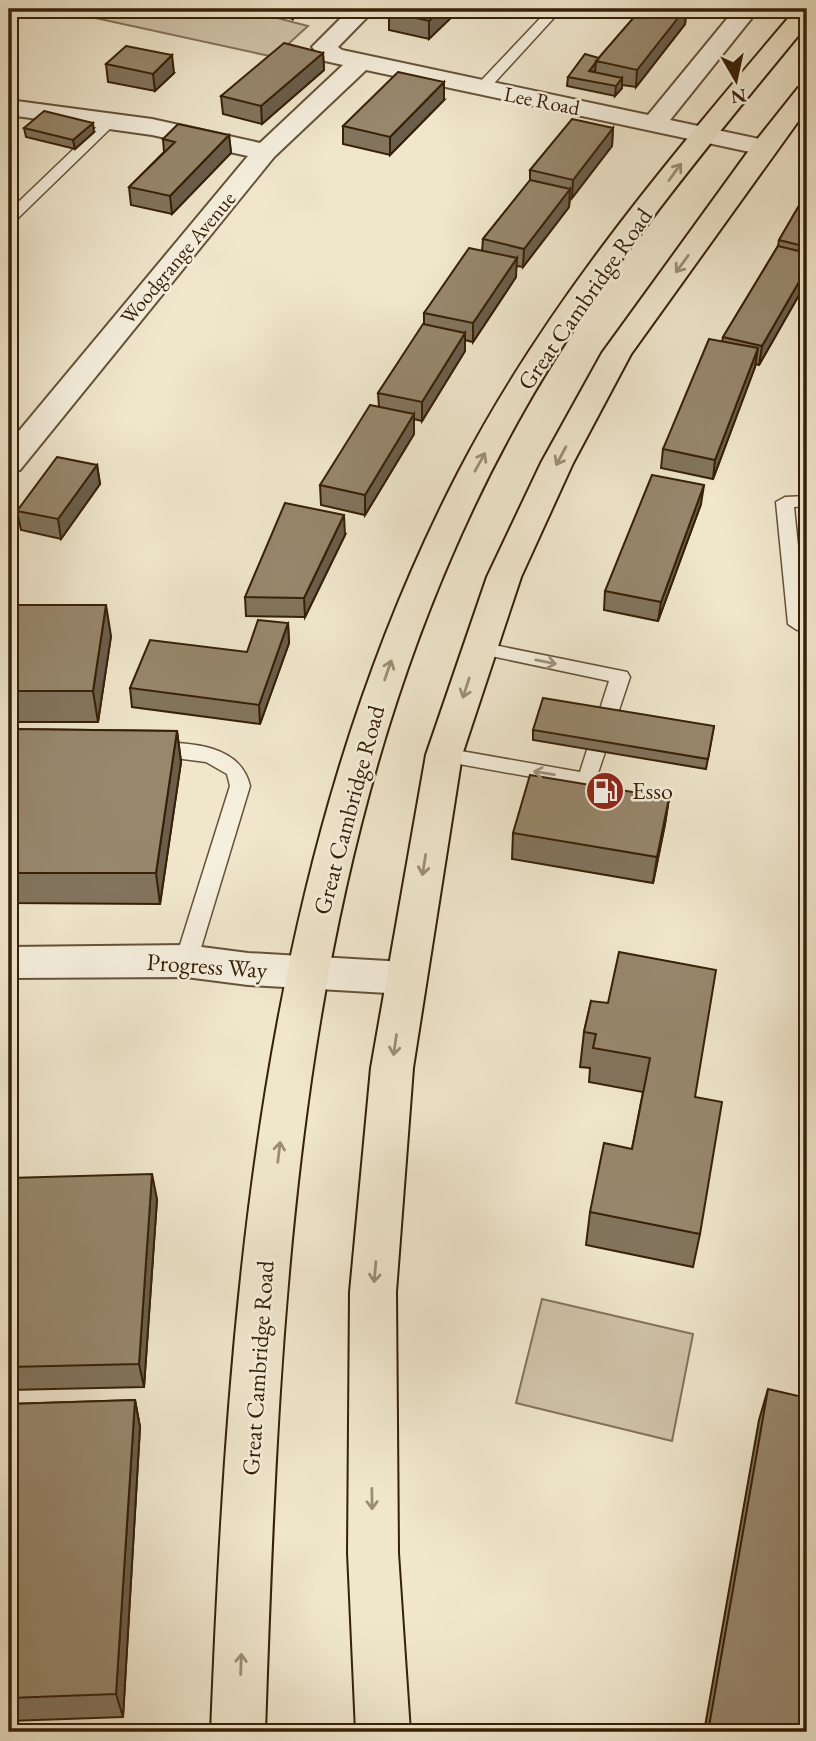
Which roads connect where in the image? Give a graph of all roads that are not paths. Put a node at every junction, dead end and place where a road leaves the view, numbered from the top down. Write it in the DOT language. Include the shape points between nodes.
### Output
graph roads {
  1 [pos="363,9"];
  2 [pos="556,9"];
  3 [pos="747,9"];
  4 [pos="807,10"];
  5 [pos="360,63"];
  6 [pos="481,89"];
  7 [pos="807,93"];
  8 [pos="9,107"];
  9 [pos="111,121"];
  10 [pos="654,122"];
  11 [pos="703,134"];
  12 [pos="764,148"];
  13 [pos="265,152"];
  14 [pos="9,219"];
  15 [pos="9,463"];
  16 [pos="807,501"];
  17 [pos="797,624"];
  18 [pos="479,648"];
  19 [pos="135,748"];
  20 [pos="444,755"];
  21 [pos="186,961"];
  22 [pos="9,968"];
  23 [pos="307,973"];
  24 [pos="405,978"];
  25 [pos="238,1732"];
  26 [pos="383,1732"];
  1 -- 5 [label="street, Lee Road" via="324,47 334,56"];
  2 -- 6 [label="lane"];
  3 -- 10 [label="street"];
  4 -- 11 [label="highway, Great Cambridge Road"];
  5 -- 6 [label="street, Lee Road"];
  5 -- 13 [label="street, Woodgrange Avenue"];
  6 -- 10 [label="street, Lee Road"];
  7 -- 12 [label="highway"];
  8 -- 9 [label="street"];
  9 -- 13 [label="street"];
  9 -- 14 [label="lane"];
  10 -- 11 [label="street, Lee Road"];
  11 -- 12 [label="street, Lee Road"];
  23 -- 11 [label="highway, Great Cambridge Road, one-way" via="373,717 400,635 439,543 556,332"];
  12 -- 18 [label="highway, one-way" via="617,353 530,519"];
  13 -- 15 [label="street, Woodgrange Avenue"];
  16 -- 17 [label="lane" via="785,502"];
  18 -- 20 [label="highway, one-way"];
  18 -- 20 [label="lane, one-way" via="621,677 587,780"];
  19 -- 21 [label="lane" via="176,750 223,760 235,770 240,786"];
  20 -- 24 [label="highway, one-way"];
  21 -- 22 [label="street, Progress Way"];
  21 -- 23 [label="street, Progress Way"];
  23 -- 24 [label="street, Progress Way"];
  25 -- 23 [label="highway, Great Cambridge Road, one-way" via="264,1272 291,1058"];
  24 -- 26 [label="highway, one-way" via="392,1068 373,1292 373,1553"];
}
